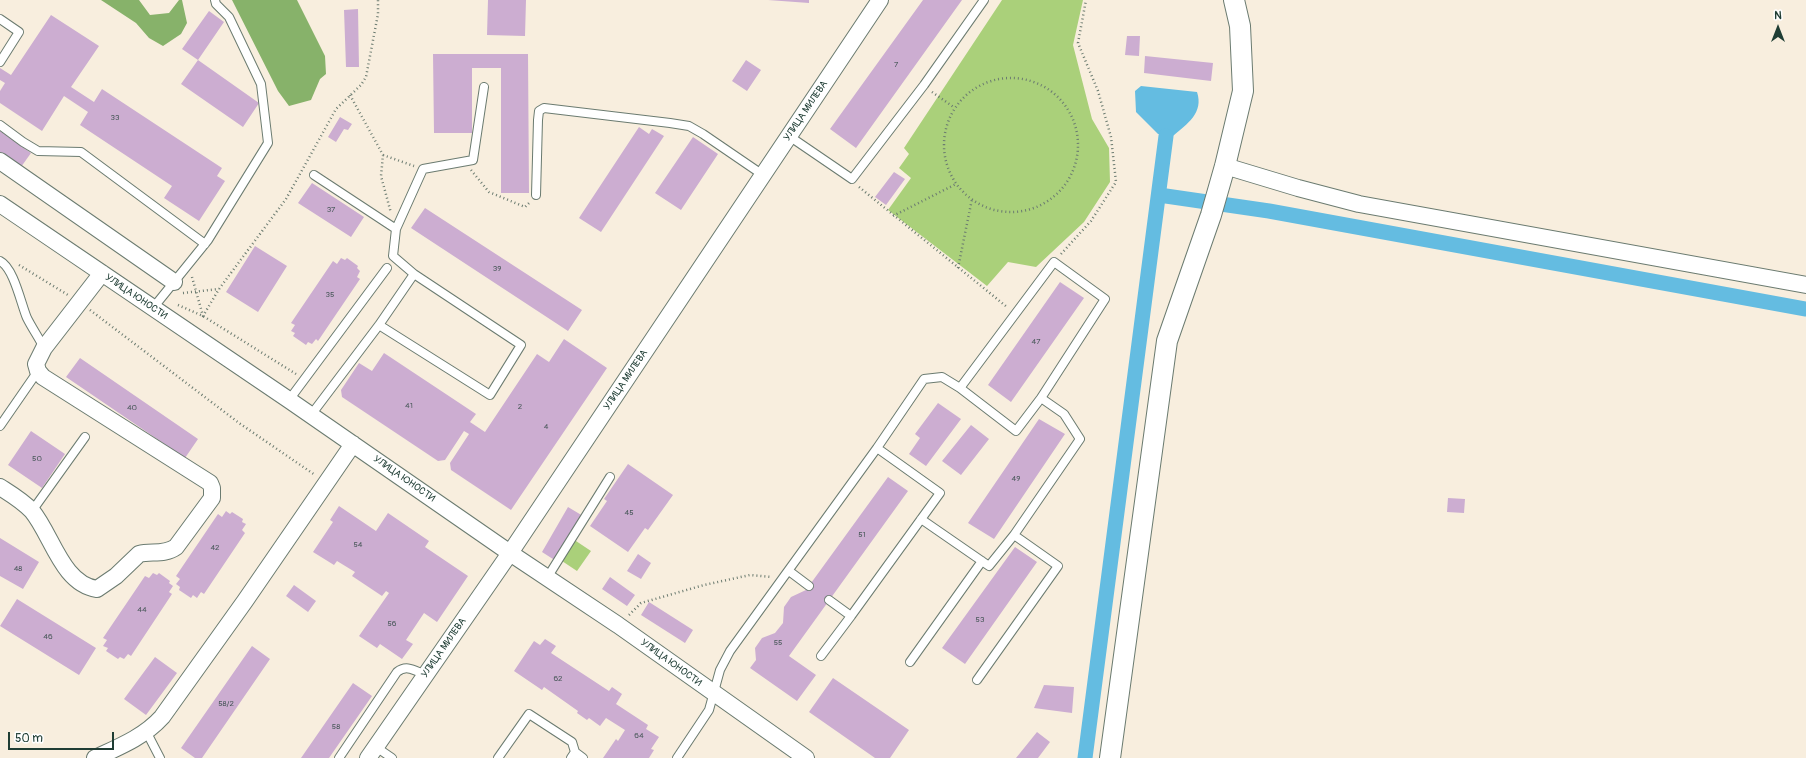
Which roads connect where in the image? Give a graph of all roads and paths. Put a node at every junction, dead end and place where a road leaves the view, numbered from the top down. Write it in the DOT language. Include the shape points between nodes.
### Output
graph roads {
  1 [pos="215,0"];
  2 [pos="378,0"];
  3 [pos="880,0"];
  4 [pos="984,0"];
  5 [pos="1086,0"];
  6 [pos="1234,0"];
  7 [pos="0,19"];
  8 [pos="0,62"];
  9 [pos="924,85"];
  10 [pos="484,87"];
  11 [pos="350,95"];
  12 [pos="955,108"];
  13 [pos="0,125"];
  14 [pos="789,136"];
  15 [pos="382,155"];
  16 [pos="0,161"];
  17 [pos="465,162"];
  18 [pos="1225,166"];
  19 [pos="423,169"];
  20 [pos="314,175"];
  21 [pos="763,175"];
  22 [pos="852,179"];
  23 [pos="956,184"];
  24 [pos="536,195"];
  25 [pos="972,199"];
  26 [pos="0,204"];
  27 [pos="893,216"];
  28 [pos="396,229"];
  29 [pos="204,244"];
  30 [pos="0,261"];
  31 [pos="13,261"];
  32 [pos="1054,262"];
  33 [pos="188,264"];
  34 [pos="387,268"];
  35 [pos="958,268"];
  36 [pos="102,273"];
  37 [pos="414,274"];
  38 [pos="174,282"];
  39 [pos="1806,285"];
  40 [pos="219,289"];
  41 [pos="197,291"];
  42 [pos="79,302"];
  43 [pos="157,303"];
  44 [pos="1016,314"];
  45 [pos="379,325"];
  46 [pos="44,348"];
  47 [pos="38,371"];
  48 [pos="960,388"];
  49 [pos="1042,398"];
  50 [pos="290,400"];
  51 [pos="311,415"];
  52 [pos="0,426"];
  53 [pos="84,437"];
  54 [pos="354,444"];
  55 [pos="877,448"];
  56 [pos="610,476"];
  57 [pos="328,484"];
  58 [pos="0,487"];
  59 [pos="32,511"];
  60 [pos="921,519"];
  61 [pos="1014,535"];
  62 [pos="510,554"];
  63 [pos="982,561"];
  64 [pos="789,571"];
  65 [pos="547,578"];
  66 [pos="782,579"];
  67 [pos="809,586"];
  68 [pos="829,600"];
  69 [pos="851,616"];
  70 [pos="618,625"];
  71 [pos="821,656"];
  72 [pos="910,662"];
  73 [pos="426,675"];
  74 [pos="977,680"];
  75 [pos="713,694"];
  76 [pos="146,731"];
  77 [pos="372,752"];
  78 [pos="573,755"];
  79 [pos="95,758"];
  80 [pos="160,758"];
  81 [pos="339,758"];
  82 [pos="392,758"];
  83 [pos="498,758"];
  84 [pos="584,758"];
  85 [pos="678,758"];
  86 [pos="806,758"];
  87 [pos="1110,758"];
  1 -- 29 [label="lane" via="229,17 261,84 268,143"];
  2 -- 11 [label="path" via="378,14 366,77"];
  3 -- 14 [label="street, УЛИЦА МИЛЕВА"];
  4 -- 9 [label="lane"];
  5 -- 32 [label="path" via="1078,43 1098,91 1111,137 1116,182 1091,221"];
  6 -- 18 [label="street" via="1240,26 1243,91"];
  7 -- 8 [label="lane" via="19,32"];
  9 -- 12 [label="path"];
  9 -- 22 [label="lane"];
  10 -- 17 [label="lane" via="473,160"];
  11 -- 15 [label="path"];
  11 -- 40 [label="path" via="336,109 286,199"];
  12 -- 23 [label="path" via="946,132 945,147 947,162"];
  12 -- 25 [label="path" via="968,94 994,80 1024,79 1052,91 1062,101 1071,114 1079,143 1078,157 1066,185 1043,204 1029,210 1014,212 992,208"];
  13 -- 29 [label="lane" via="38,151 80,152"];
  14 -- 21 [label="street, УЛИЦА МИЛЕВА"];
  14 -- 22 [label="lane"];
  15 -- 19 [label="path"];
  15 -- 28 [label="path" via="381,176"];
  16 -- 38 [label="street"];
  17 -- 19 [label="lane"];
  17 -- 24 [label="path" via="489,192 525,207"];
  18 -- 39 [label="street" via="1359,204"];
  18 -- 87 [label="street" via="1211,215 1167,341"];
  19 -- 28 [label="lane"];
  20 -- 28 [label="lane"];
  21 -- 24 [label="lane" via="689,126 544,108 539,111 538,120"];
  21 -- 62 [label="street, УЛИЦА МИЛЕВА"];
  22 -- 27 [label="path" via="861,190"];
  23 -- 25 [label="path"];
  23 -- 27 [label="path"];
  25 -- 35 [label="path"];
  26 -- 36 [label="street, УЛИЦА ЮНОСТИ"];
  27 -- 35 [label="path"];
  28 -- 37 [label="lane" via="393,256"];
  29 -- 33 [label="lane"];
  30 -- 46 [label="lane" via="11,274 26,316"];
  31 -- 42 [label="path"];
  32 -- 44 [label="lane"];
  32 -- 49 [label="lane" via="1105,299"];
  33 -- 38 [label="lane"];
  33 -- 41 [label="path"];
  34 -- 50 [label="lane"];
  35 -- 44 [label="path"];
  36 -- 42 [label="street"];
  36 -- 43 [label="street, УЛИЦА ЮНОСТИ"];
  37 -- 45 [label="lane"];
  37 -- 45 [label="lane" via="521,344 490,395"];
  38 -- 43 [label="lane"];
  40 -- 41 [label="path"];
  40 -- 41 [label="path" via="203,316"];
  41 -- 43 [label="path"];
  42 -- 46 [label="street"];
  42 -- 57 [label="path" via="239,423"];
  43 -- 50 [label="street, УЛИЦА ЮНОСТИ"];
  44 -- 48 [label="lane"];
  45 -- 51 [label="lane"];
  46 -- 47 [label="street" via="37,359"];
  47 -- 52 [label="lane"];
  47 -- 59 [label="street" via="43,378 69,396 210,483 213,492 212,498 176,547 164,552 139,554 116,576 96,589 80,584 63,563"];
  48 -- 49 [label="lane" via="1016,431"];
  48 -- 55 [label="lane" via="942,376 924,379"];
  49 -- 61 [label="lane" via="1064,414 1080,439"];
  50 -- 51 [label="street, УЛИЦА ЮНОСТИ"];
  51 -- 54 [label="street, УЛИЦА ЮНОСТИ"];
  53 -- 59 [label="lane"];
  54 -- 57 [label="street"];
  54 -- 62 [label="street, УЛИЦА ЮНОСТИ"];
  55 -- 60 [label="lane" via="940,492"];
  55 -- 64 [label="lane"];
  56 -- 65 [label="lane"];
  57 -- 76 [label="street" via="162,717"];
  58 -- 59 [label="street"];
  60 -- 63 [label="lane"];
  60 -- 69 [label="lane"];
  61 -- 63 [label="lane" via="990,566"];
  61 -- 74 [label="lane" via="1058,566"];
  62 -- 65 [label="street, УЛИЦА ЮНОСТИ"];
  62 -- 73 [label="street, УЛИЦА МИЛЕВА"];
  63 -- 72 [label="lane"];
  64 -- 66 [label="lane"];
  64 -- 67 [label="lane"];
  65 -- 70 [label="street, УЛИЦА ЮНОСТИ"];
  66 -- 70 [label="path" via="750,575 641,603"];
  66 -- 75 [label="lane" via="730,651 720,670"];
  68 -- 69 [label="lane"];
  69 -- 71 [label="lane"];
  70 -- 75 [label="street, УЛИЦА ЮНОСТИ"];
  73 -- 77 [label="street, УЛИЦА МИЛЕВА"];
  73 -- 81 [label="lane" via="408,668 402,668 397,672"];
  75 -- 85 [label="lane" via="709,710"];
  75 -- 86 [label="street, УЛИЦА ЮНОСТИ"];
  76 -- 79 [label="street"];
  76 -- 80 [label="lane"];
  77 -- 82 [label="lane"];
  78 -- 83 [label="lane" via="572,742 529,714"];
  78 -- 84 [label="lane"];
}
